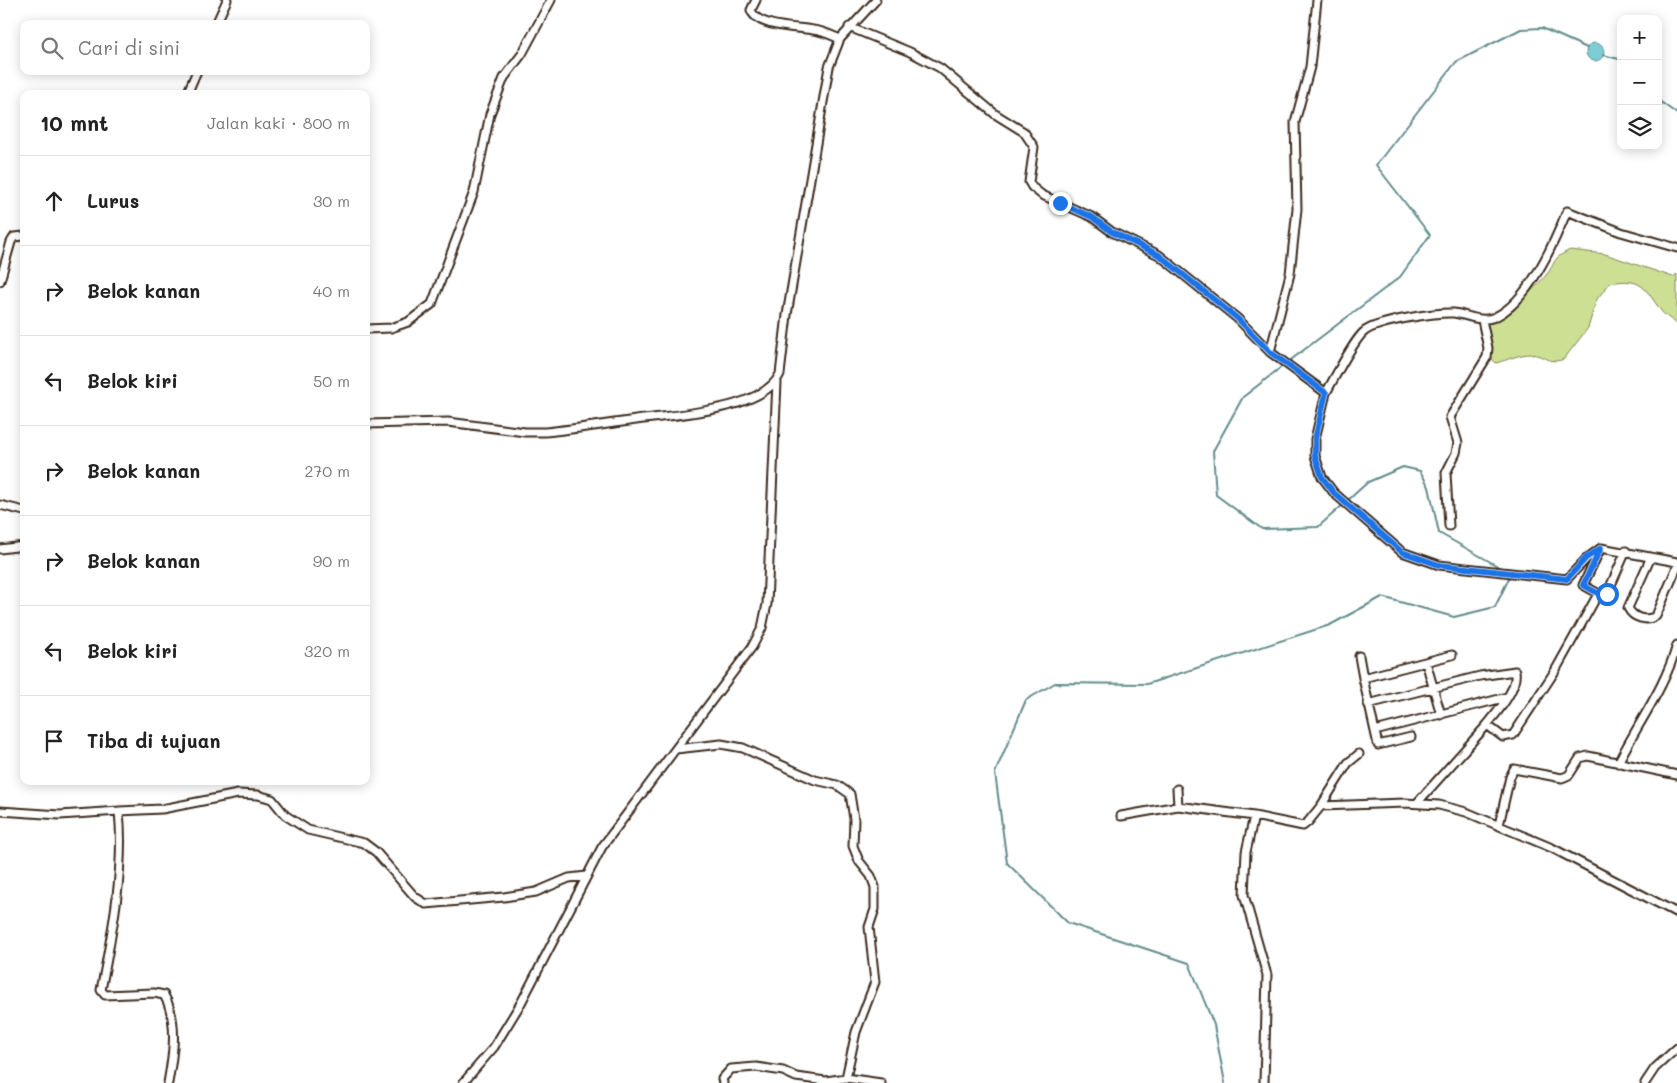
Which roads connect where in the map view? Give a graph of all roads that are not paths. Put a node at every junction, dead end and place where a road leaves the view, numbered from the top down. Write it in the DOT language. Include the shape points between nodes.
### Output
graph roads {
  1 [pos="227,0"];
  2 [pos="551,0"];
  3 [pos="756,0"];
  4 [pos="876,0"];
  5 [pos="1317,0"];
  6 [pos="218,20"];
  7 [pos="849,27"];
  8 [pos="840,39"];
  9 [pos="195,75"];
  10 [pos="189,90"];
  11 [pos="20,236"];
  12 [pos="1677,248"];
  13 [pos="0,281"];
  14 [pos="1482,320"];
  15 [pos="370,329"];
  16 [pos="1270,352"];
  17 [pos="776,382"];
  18 [pos="1326,393"];
  19 [pos="370,424"];
  20 [pos="0,506"];
  21 [pos="20,509"];
  22 [pos="1449,526"];
  23 [pos="20,546"];
  24 [pos="1601,548"];
  25 [pos="0,549"];
  26 [pos="1626,551"];
  27 [pos="1651,557"];
  28 [pos="1677,562"];
  29 [pos="1677,567"];
  30 [pos="1597,596"];
  31 [pos="1677,645"];
  32 [pos="1452,655"];
  33 [pos="1359,656"];
  34 [pos="1426,662"];
  35 [pos="1363,678"];
  36 [pos="1432,688"];
  37 [pos="1507,697"];
  38 [pos="1368,704"];
  39 [pos="1441,714"];
  40 [pos="1487,725"];
  41 [pos="1375,731"];
  42 [pos="1411,737"];
  43 [pos="676,749"];
  44 [pos="1359,754"];
  45 [pos="1618,763"];
  46 [pos="1677,775"];
  47 [pos="1177,789"];
  48 [pos="1417,803"];
  49 [pos="1178,806"];
  50 [pos="1321,806"];
  51 [pos="0,811"];
  52 [pos="119,811"];
  53 [pos="1121,816"];
  54 [pos="1254,816"];
  55 [pos="1499,825"];
  56 [pos="587,876"];
  57 [pos="1677,913"];
  58 [pos="1677,1048"];
  59 [pos="846,1078"];
  60 [pos="168,1083"];
  61 [pos="463,1083"];
  62 [pos="723,1083"];
  63 [pos="881,1083"];
  64 [pos="1264,1083"];
  65 [pos="1645,1083"];
  1 -- 6 [label="street"];
  2 -- 15 [label="street" via="522,54 504,78 490,114 474,192 432,304 408,322 391,328"];
  3 -- 8 [label="street" via="751,10 758,18 783,27 815,30"];
  4 -- 7 [label="street"];
  5 -- 16 [label="street" via="1310,66 1294,122 1297,209 1290,274"];
  7 -- 8 [label="street"];
  7 -- 16 [label="street" via="910,52 958,80 995,114 1030,138 1034,152 1029,174 1036,191 1092,217 1112,232 1159,255 1238,319"];
  8 -- 17 [label="street" via="834,48 825,86 780,374"];
  9 -- 10 [label="street"];
  11 -- 13 [label="street" via="14,237 11,242"];
  12 -- 14 [label="street" via="1621,232 1567,211 1548,257 1516,300 1499,314"];
  14 -- 18 [label="street" via="1456,313 1435,314 1365,331"];
  14 -- 22 [label="street" via="1487,357 1450,417 1458,443 1446,473"];
  16 -- 18 [label="street"];
  17 -- 19 [label="street" via="756,396 725,406 575,430 525,432 448,422"];
  17 -- 43 [label="street" via="767,604 762,628 745,658"];
  18 -- 24 [label="street" via="1315,439 1315,456 1322,477 1334,493 1402,552 1439,565 1567,579 1586,558"];
  20 -- 21 [label="street"];
  23 -- 25 [label="street"];
  24 -- 26 [label="street"];
  24 -- 26 [label="street" via="1583,585 1601,595 1607,594"];
  26 -- 27 [label="street"];
  27 -- 28 [label="street"];
  27 -- 29 [label="street" via="1628,608 1642,619 1656,616"];
  30 -- 40 [label="street" via="1555,671 1513,735 1503,737"];
  31 -- 45 [label="street" via="1664,681"];
  32 -- 34 [label="street"];
  33 -- 35 [label="street"];
  34 -- 35 [label="street"];
  34 -- 36 [label="street"];
  35 -- 38 [label="street"];
  36 -- 37 [label="street" via="1515,671 1517,679"];
  36 -- 38 [label="street"];
  36 -- 39 [label="street"];
  37 -- 39 [label="street"];
  37 -- 40 [label="street"];
  38 -- 41 [label="street"];
  39 -- 41 [label="street"];
  40 -- 48 [label="street"];
  41 -- 42 [label="street" via="1378,745"];
  43 -- 56 [label="street" via="602,847"];
  43 -- 59 [label="street" via="721,744 743,748 815,780 837,785 850,794 854,819 853,846 875,887 875,909 869,927 875,982 856,1032"];
  44 -- 50 [label="street" via="1348,763"];
  45 -- 46 [label="street"];
  45 -- 55 [label="street" via="1582,757 1569,775 1562,778 1514,769"];
  47 -- 49 [label="street"];
  48 -- 50 [label="street"];
  48 -- 55 [label="street" via="1466,812"];
  49 -- 53 [label="street"];
  49 -- 54 [label="street"];
  50 -- 54 [label="street" via="1303,826"];
  51 -- 52 [label="street" via="60,816"];
  52 -- 56 [label="street" via="162,809 238,794 258,795 272,800 285,815 308,830 364,843 376,852 415,897 426,904 536,892 569,878"];
  52 -- 60 [label="street" via="117,894 111,951 102,990 105,995 112,996 164,995 174,1036"];
  54 -- 64 [label="street" via="1246,852 1244,895 1267,975"];
  55 -- 57 [label="street" via="1552,848"];
  56 -- 61 [label="street" via="494,1047"];
  58 -- 65 [label="street" via="1655,1068"];
  59 -- 62 [label="street" via="796,1078 783,1071 756,1067 731,1069 722,1079"];
  59 -- 63 [label="street"];
}
